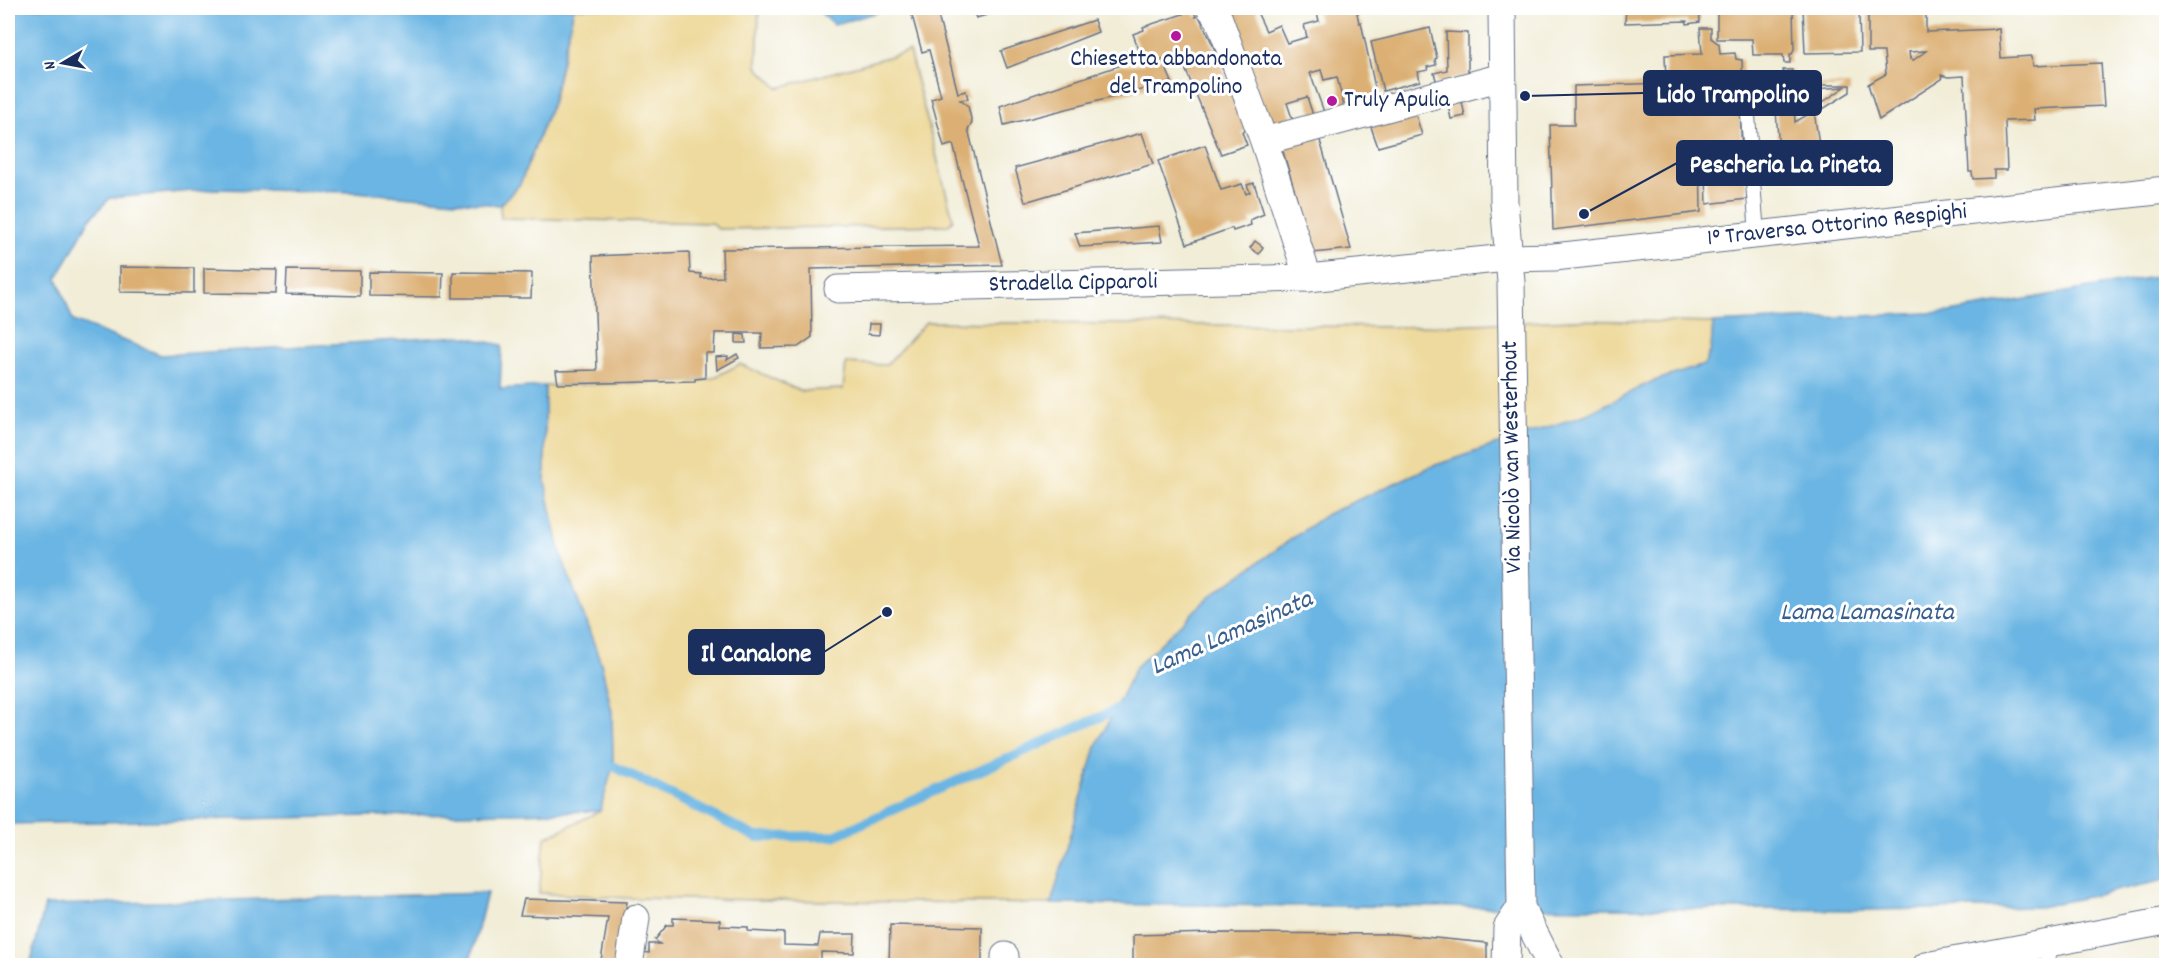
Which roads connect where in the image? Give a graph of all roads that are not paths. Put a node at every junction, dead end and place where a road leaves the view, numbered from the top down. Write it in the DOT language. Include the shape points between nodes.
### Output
graph roads {
  1 [pos="1210,8"];
  2 [pos="1502,8"];
  3 [pos="1502,77"];
  4 [pos="1747,102"];
  5 [pos="1264,141"];
  6 [pos="2166,190"];
  7 [pos="1757,235"];
  8 [pos="1509,270"];
  9 [pos="1308,278"];
  10 [pos="838,289"];
  11 [pos="1521,907"];
  12 [pos="636,918"];
  13 [pos="2166,921"];
  14 [pos="2048,955"];
  15 [pos="629,966"];
  16 [pos="1506,966"];
  17 [pos="1551,966"];
  18 [pos="1926,966"];
  1 -- 5 [label="street" via="1219,19"];
  2 -- 3 [label="street, Via Nicolò van Westerhout"];
  3 -- 5 [label="street"];
  3 -- 8 [label="street, Via Nicolò van Westerhout"];
  4 -- 7 [label="lane"];
  5 -- 9 [label="street"];
  6 -- 7 [label="street, 1° Traversa Ottorino Respighi"];
  7 -- 8 [label="street, 1° Traversa Ottorino Respighi" via="1554,257"];
  8 -- 9 [label="street, Stradella Cipparoli"];
  8 -- 11 [label="street, Via Nicolò van Westerhout"];
  9 -- 10 [label="street, Stradella Cipparoli"];
  11 -- 16 [label="street, Via Nicolò van Westerhout" via="1507,928"];
  11 -- 17 [label="street, Via Nicolò van Westerhout"];
  12 -- 15 [label="street"];
  13 -- 14 [label="street"];
  14 -- 18 [label="street"];
}
